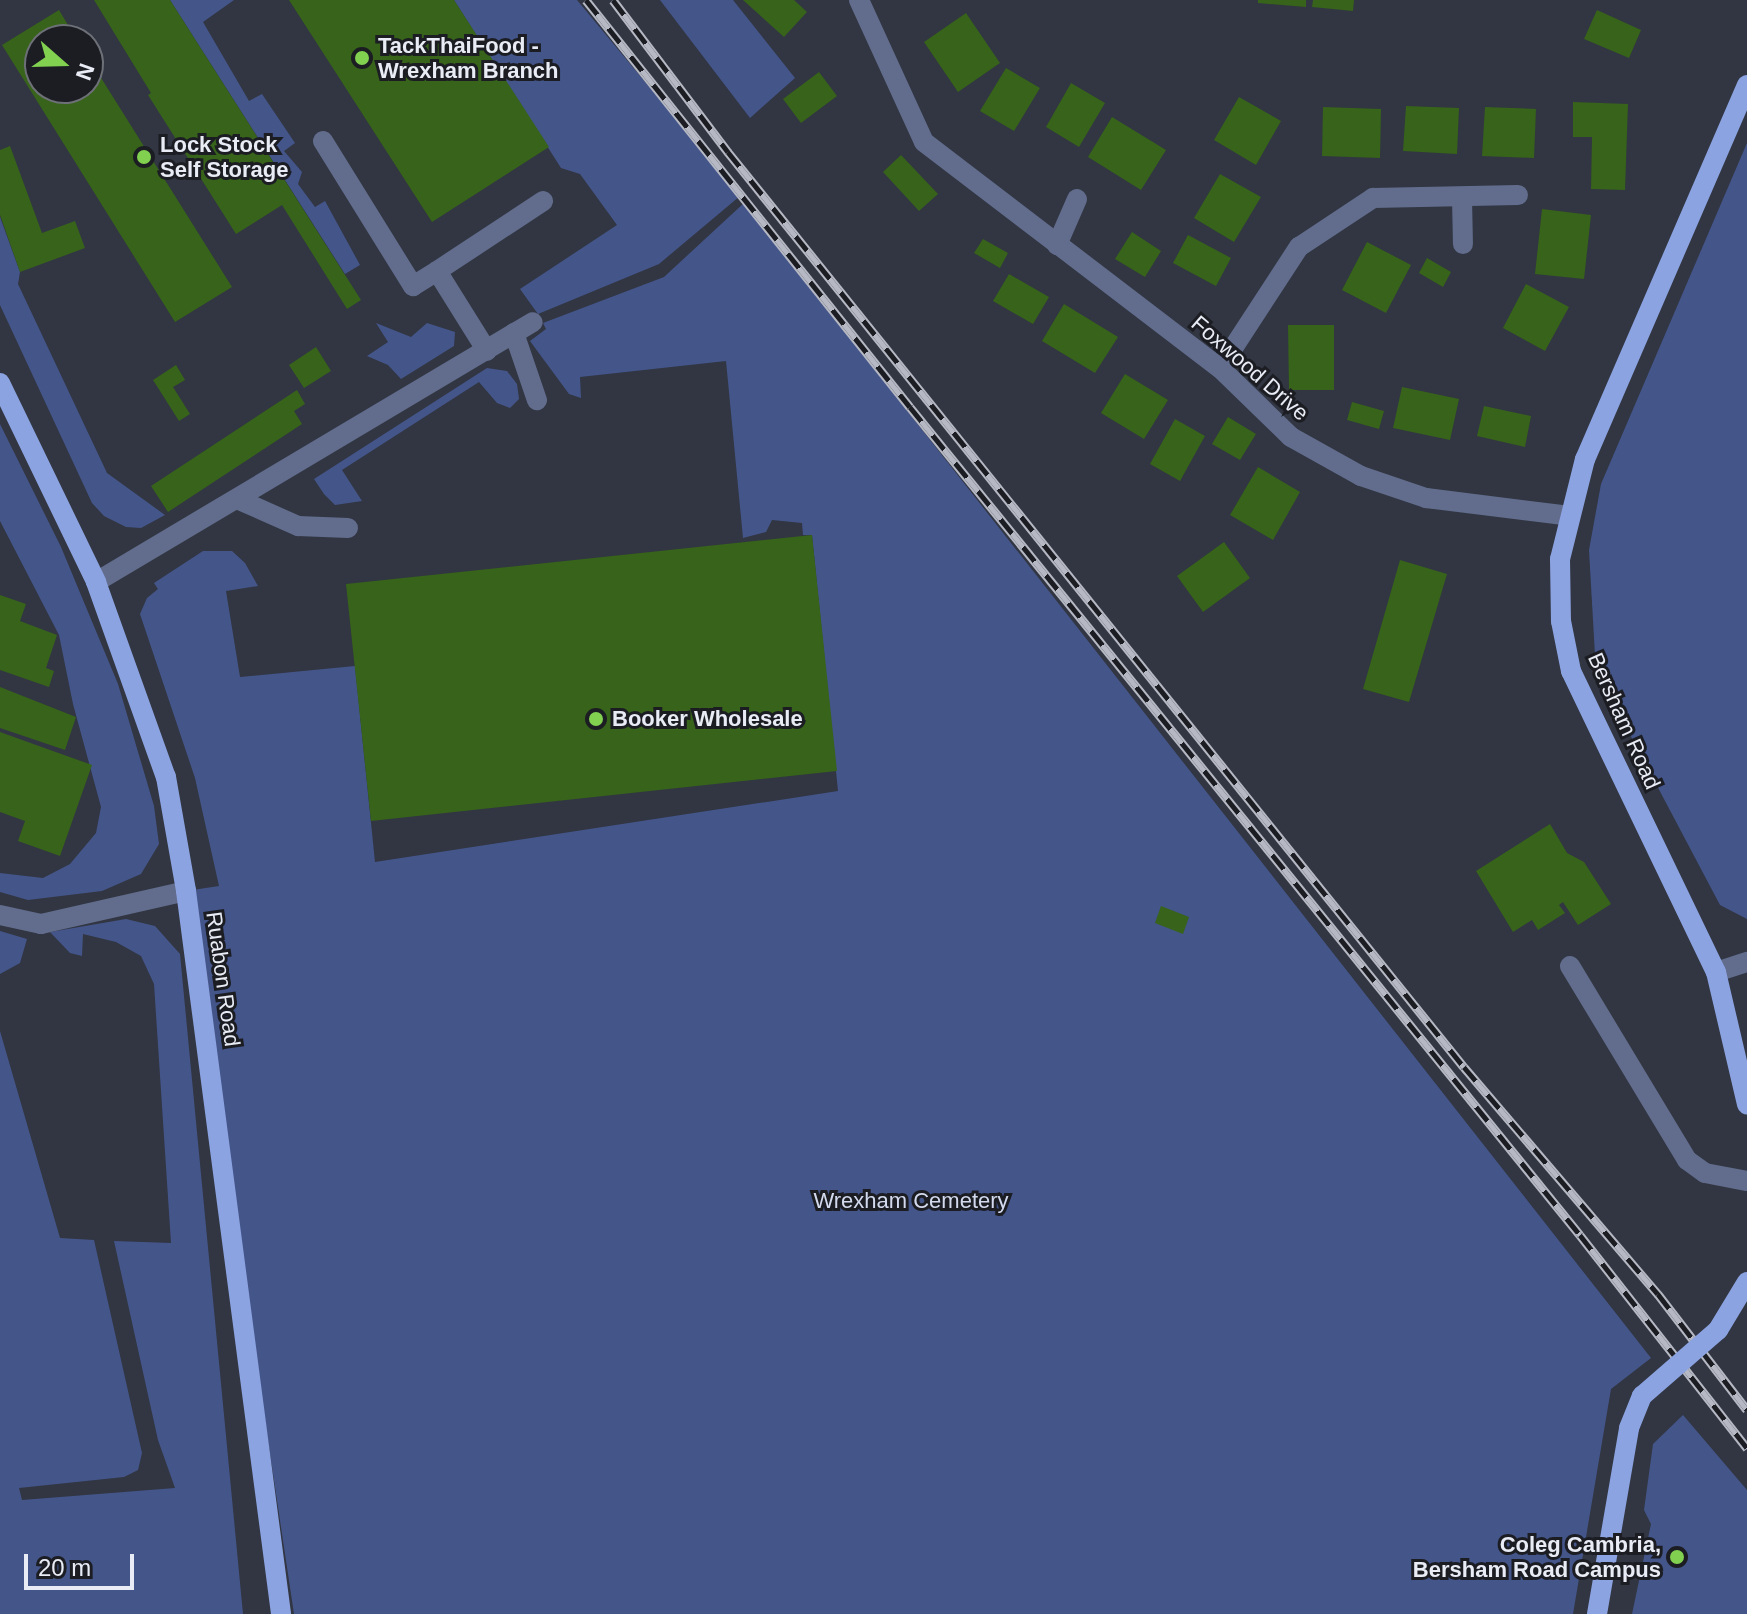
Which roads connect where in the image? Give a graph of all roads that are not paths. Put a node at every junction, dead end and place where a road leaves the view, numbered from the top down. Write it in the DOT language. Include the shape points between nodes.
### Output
graph roads {
  1 [pos="859,0"];
  2 [pos="1747,85"];
  3 [pos="323,141"];
  4 [pos="1518,195"];
  5 [pos="1462,198"];
  6 [pos="1077,199"];
  7 [pos="543,201"];
  8 [pos="1463,244"];
  9 [pos="1057,245"];
  10 [pos="437,271"];
  11 [pos="533,322"];
  12 [pos="514,333"];
  13 [pos="487,351"];
  14 [pos="1220,368"];
  15 [pos="0,383"];
  16 [pos="537,400"];
  17 [pos="237,499"];
  18 [pos="1570,516"];
  19 [pos="348,528"];
  20 [pos="96,582"];
  21 [pos="186,891"];
  22 [pos="0,915"];
  23 [pos="1747,962"];
  24 [pos="1570,966"];
  25 [pos="1716,972"];
  26 [pos="1747,1104"];
  27 [pos="1747,1181"];
  28 [pos="1747,1282"];
  29 [pos="281,1614"];
  30 [pos="1597,1614"];
  1 -- 9 [label="street, Foxwood Drive" via="924,142"];
  2 -- 18 [label="main road, Bersham Road" via="1585,459"];
  3 -- 10 [label="street" via="413,286"];
  4 -- 5 [label="street"];
  5 -- 8 [label="street"];
  5 -- 14 [label="street" via="1373,198 1299,247"];
  6 -- 9 [label="street"];
  7 -- 10 [label="street"];
  9 -- 14 [label="street, Foxwood Drive"];
  10 -- 13 [label="street"];
  11 -- 12 [label="street"];
  12 -- 13 [label="street"];
  12 -- 16 [label="street"];
  13 -- 17 [label="street"];
  14 -- 18 [label="street, Foxwood Drive" via="1291,437 1361,476 1426,498"];
  15 -- 20 [label="main road, Ruabon Road"];
  17 -- 19 [label="street" via="298,526"];
  17 -- 20 [label="street"];
  18 -- 25 [label="main road, Bersham Road" via="1560,559 1561,621 1571,671"];
  20 -- 21 [label="main road, Ruabon Road" via="166,777"];
  21 -- 22 [label="street" via="41,924"];
  21 -- 29 [label="main road, Ruabon Road"];
  23 -- 25 [label="street"];
  24 -- 27 [label="street" via="1687,1160 1705,1173"];
  25 -- 26 [label="main road, Bersham Road"];
  28 -- 30 [label="main road, bridge" via="1718,1330 1642,1396 1629,1428"];
}
